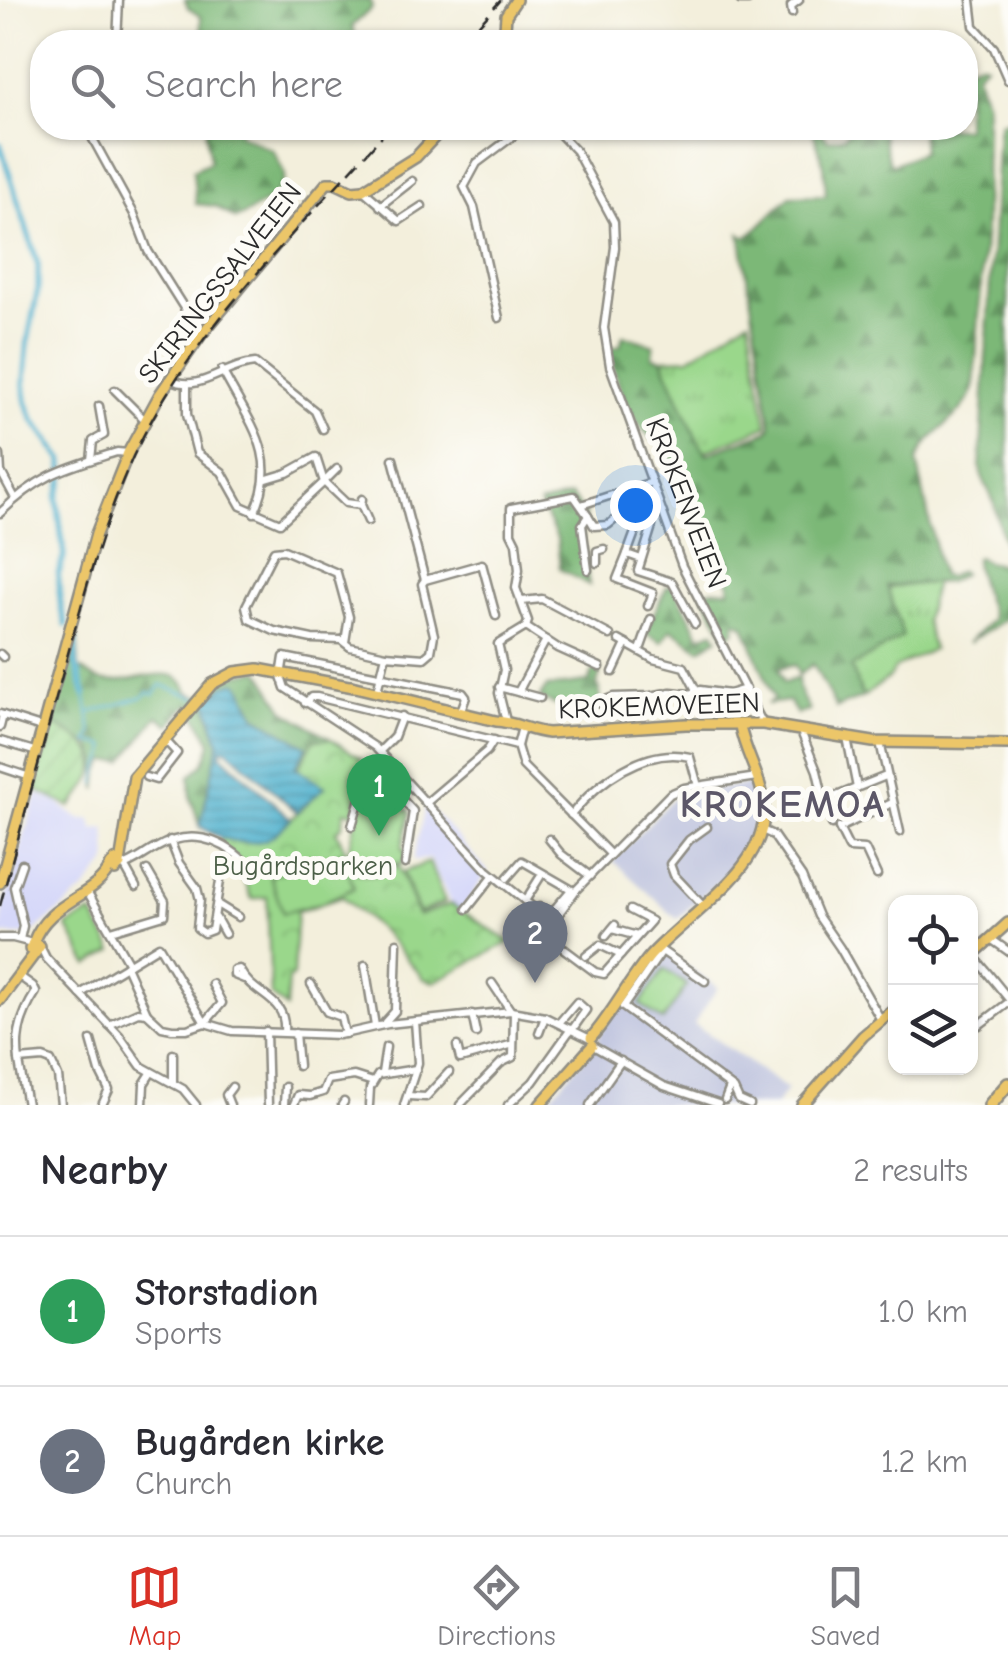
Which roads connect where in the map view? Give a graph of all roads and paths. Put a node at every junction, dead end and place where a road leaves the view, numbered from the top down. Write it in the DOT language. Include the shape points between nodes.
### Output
graph roads {
  1 [pos="119,0"];
  2 [pos="516,0"];
  3 [pos="748,0"];
  4 [pos="799,0"];
  5 [pos="970,0"];
  6 [pos="738,2"];
  7 [pos="792,13"];
  8 [pos="118,30"];
  9 [pos="505,30"];
  10 [pos="978,30"];
  11 [pos="978,30"];
  12 [pos="1008,80"];
  13 [pos="92,140"];
  14 [pos="432,140"];
  15 [pos="508,140"];
  16 [pos="565,140"];
  17 [pos="412,181"];
  18 [pos="363,190"];
  19 [pos="380,206"];
  20 [pos="422,206"];
  21 [pos="498,318"];
  22 [pos="201,335"];
  23 [pos="222,370"];
  24 [pos="170,379"];
  25 [pos="187,385"];
  26 [pos="115,390"];
  27 [pos="99,406"];
  28 [pos="145,420"];
  29 [pos="323,429"];
  30 [pos="128,453"];
  31 [pos="0,455"];
  32 [pos="91,460"];
  33 [pos="393,460"];
  34 [pos="337,468"];
  35 [pos="267,478"];
  36 [pos="324,482"];
  37 [pos="652,482"];
  38 [pos="15,498"];
  39 [pos="581,505"];
  40 [pos="0,513"];
  41 [pos="254,513"];
  42 [pos="642,514"];
  43 [pos="588,516"];
  44 [pos="368,521"];
  45 [pos="613,521"];
  46 [pos="652,526"];
  47 [pos="586,554"];
  48 [pos="627,554"];
  49 [pos="640,559"];
  50 [pos="598,563"];
  51 [pos="588,570"];
  52 [pos="639,572"];
  53 [pos="424,580"];
  54 [pos="633,584"];
  55 [pos="522,601"];
  56 [pos="648,606"];
  57 [pos="492,612"];
  58 [pos="650,619"];
  59 [pos="695,624"];
  60 [pos="526,627"];
  61 [pos="610,635"];
  62 [pos="546,640"];
  63 [pos="345,642"];
  64 [pos="640,650"];
  65 [pos="386,655"];
  66 [pos="600,668"];
  67 [pos="282,672"];
  68 [pos="612,672"];
  69 [pos="382,677"];
  70 [pos="499,686"];
  71 [pos="696,690"];
  72 [pos="746,690"];
  73 [pos="378,692"];
  74 [pos="518,692"];
  75 [pos="540,698"];
  76 [pos="305,703"];
  77 [pos="596,704"];
  78 [pos="462,712"];
  79 [pos="1,714"];
  80 [pos="402,716"];
  81 [pos="506,721"];
  82 [pos="763,724"];
  83 [pos="41,726"];
  84 [pos="740,726"];
  85 [pos="0,727"];
  86 [pos="522,727"];
  87 [pos="800,728"];
  88 [pos="848,738"];
  89 [pos="164,739"];
  90 [pos="494,740"];
  91 [pos="0,742"];
  92 [pos="880,742"];
  93 [pos="1008,744"];
  94 [pos="517,746"];
  95 [pos="34,751"];
  96 [pos="380,751"];
  97 [pos="701,756"];
  98 [pos="690,757"];
  99 [pos="0,768"];
  100 [pos="398,772"];
  101 [pos="28,776"];
  102 [pos="886,776"];
  103 [pos="757,777"];
  104 [pos="146,778"];
  105 [pos="386,782"];
  106 [pos="698,786"];
  107 [pos="857,788"];
  108 [pos="824,801"];
  109 [pos="892,802"];
  110 [pos="426,803"];
  111 [pos="571,815"];
  112 [pos="832,824"];
  113 [pos="352,826"];
  114 [pos="707,827"];
  115 [pos="765,830"];
  116 [pos="900,832"];
  117 [pos="550,839"];
  118 [pos="170,840"];
  119 [pos="3,849"];
  120 [pos="610,854"];
  121 [pos="22,864"];
  122 [pos="405,864"];
  123 [pos="117,865"];
  124 [pos="244,866"];
  125 [pos="147,870"];
  126 [pos="542,874"];
  127 [pos="877,875"];
  128 [pos="493,876"];
  129 [pos="590,876"];
  130 [pos="220,881"];
  131 [pos="0,883"];
  132 [pos="136,888"];
  133 [pos="87,891"];
  134 [pos="573,891"];
  135 [pos="526,900"];
  136 [pos="217,904"];
  137 [pos="703,906"];
  138 [pos="467,909"];
  139 [pos="630,910"];
  140 [pos="215,916"];
  141 [pos="238,917"];
  142 [pos="551,922"];
  143 [pos="1008,924"];
  144 [pos="111,931"];
  145 [pos="226,934"];
  146 [pos="606,936"];
  147 [pos="636,936"];
  148 [pos="0,938"];
  149 [pos="20,939"];
  150 [pos="991,940"];
  151 [pos="397,944"];
  152 [pos="35,947"];
  153 [pos="660,950"];
  154 [pos="978,951"];
  155 [pos="1008,951"];
  156 [pos="621,954"];
  157 [pos="586,956"];
  158 [pos="978,964"];
  159 [pos="127,965"];
  160 [pos="365,965"];
  161 [pos="18,976"];
  162 [pos="244,979"];
  163 [pos="705,981"];
  164 [pos="492,983"];
  165 [pos="212,984"];
  166 [pos="311,984"];
  167 [pos="80,994"];
  168 [pos="0,1000"];
  169 [pos="1008,1001"];
  170 [pos="512,1011"];
  171 [pos="146,1013"];
  172 [pos="472,1014"];
  173 [pos="888,1014"];
  174 [pos="545,1017"];
  175 [pos="881,1020"];
  176 [pos="415,1021"];
  177 [pos="204,1023"];
  178 [pos="558,1023"];
  179 [pos="109,1025"];
  180 [pos="379,1025"];
  181 [pos="978,1025"];
  182 [pos="266,1031"];
  183 [pos="284,1032"];
  184 [pos="295,1032"];
  185 [pos="539,1032"];
  186 [pos="476,1033"];
  187 [pos="346,1034"];
  188 [pos="587,1039"];
  189 [pos="90,1040"];
  190 [pos="510,1045"];
  191 [pos="457,1046"];
  192 [pos="386,1047"];
  193 [pos="173,1054"];
  194 [pos="19,1060"];
  195 [pos="621,1061"];
  196 [pos="298,1066"];
  197 [pos="416,1069"];
  198 [pos="450,1072"];
  199 [pos="151,1073"];
  200 [pos="382,1074"];
  201 [pos="373,1082"];
  202 [pos="172,1083"];
  203 [pos="1008,1084"];
  204 [pos="232,1087"];
  205 [pos="285,1087"];
  206 [pos="729,1089"];
  207 [pos="1008,1091"];
  208 [pos="408,1096"];
  209 [pos="722,1103"];
  210 [pos="294,1104"];
  211 [pos="803,1104"];
  212 [pos="27,1105"];
  213 [pos="61,1105"];
  214 [pos="102,1105"];
  215 [pos="143,1105"];
  216 [pos="196,1105"];
  217 [pos="230,1105"];
  218 [pos="268,1105"];
  219 [pos="284,1105"];
  220 [pos="369,1105"];
  221 [pos="404,1105"];
  222 [pos="460,1105"];
  223 [pos="508,1105"];
  224 [pos="540,1105"];
  225 [pos="590,1105"];
  226 [pos="750,1105"];
  227 [pos="993,1105"];
  1 -- 8 [label="street"];
  2 -- 9 [label="main road"];
  3 -- 6 [label="street"];
  4 -- 7 [label="street"];
  5 -- 10 [label="street"];
  11 -- 12 [label="street"];
  13 -- 22 [label="street" via="148,251"];
  14 -- 18 [label="main road"];
  15 -- 21 [label="street" via="478,163 464,186"];
  16 -- 37 [label="street, KROKENVEIEN" via="614,222 605,346"];
  17 -- 19 [label="street"];
  18 -- 19 [label="street"];
  18 -- 22 [label="main road, SKIRINGSSALVEIEN" via="328,182"];
  19 -- 20 [label="street" via="399,221"];
  22 -- 24 [label="main road, SKIRINGSSALVEIEN"];
  23 -- 25 [label="street"];
  23 -- 29 [label="street" via="258,364 315,412"];
  23 -- 35 [label="street" via="265,455"];
  24 -- 25 [label="street"];
  24 -- 28 [label="main road, SKIRINGSSALVEIEN"];
  25 -- 41 [label="street" via="197,453 222,472 236,502"];
  26 -- 28 [label="street, SKIRINGSSALVEIEN"];
  27 -- 32 [label="street" via="104,435 93,440"];
  28 -- 30 [label="main road, SKIRINGSSALVEIEN"];
  30 -- 32 [label="street"];
  30 -- 83 [label="main road, SKIRINGSSALVEIEN" via="96,534"];
  31 -- 38 [label="street"];
  32 -- 38 [label="street" via="34,482"];
  33 -- 53 [label="street"];
  34 -- 36 [label="street"];
  35 -- 36 [label="street" via="316,457"];
  35 -- 41 [label="street"];
  36 -- 41 [label="street" via="280,523"];
  36 -- 44 [label="street" via="346,503 361,502"];
  37 -- 39 [label="street"];
  37 -- 72 [label="street, KROKENVEIEN" via="686,574"];
  38 -- 40 [label="street"];
  39 -- 43 [label="street"];
  39 -- 55 [label="street" via="572,495 510,509"];
  42 -- 48 [label="street"];
  43 -- 45 [label="street" via="594,526"];
  43 -- 47 [label="street" via="582,525"];
  46 -- 49 [label="street"];
  47 -- 50 [label="street" via="600,551"];
  47 -- 51 [label="street"];
  48 -- 49 [label="street"];
  48 -- 54 [label="street" via="616,579"];
  49 -- 52 [label="street"];
  52 -- 54 [label="street"];
  52 -- 59 [label="street" via="672,582"];
  53 -- 57 [label="street" via="482,564"];
  53 -- 65 [label="street" via="432,652 424,658"];
  54 -- 56 [label="street" via="653,594"];
  55 -- 60 [label="street"];
  55 -- 61 [label="street" via="542,598"];
  58 -- 64 [label="street"];
  60 -- 62 [label="street"];
  60 -- 70 [label="street" via="499,643"];
  62 -- 66 [label="street"];
  62 -- 74 [label="street"];
  63 -- 63 [label="street" via="349,617 337,573 274,551 246,606 247,617 274,630"];
  63 -- 65 [label="street"];
  64 -- 68 [label="street" via="623,642"];
  64 -- 71 [label="street" via="684,668"];
  65 -- 69 [label="street"];
  67 -- 69 [label="street" via="288,655"];
  67 -- 73 [label="main road, KROKEMOVEIEN"];
  67 -- 76 [label="street" via="283,685"];
  67 -- 89 [label="main road, KROKEMOVEIEN" via="250,669 219,679"];
  69 -- 73 [label="street"];
  69 -- 78 [label="street" via="463,692"];
  70 -- 74 [label="street"];
  70 -- 81 [label="street"];
  71 -- 72 [label="street"];
  71 -- 77 [label="street"];
  72 -- 82 [label="street, KROKENVEIEN"];
  73 -- 78 [label="main road, KROKEMOVEIEN"];
  74 -- 75 [label="street"];
  76 -- 80 [label="street" via="315,696"];
  76 -- 96 [label="street"];
  78 -- 81 [label="main road, KROKEMOVEIEN"];
  79 -- 83 [label="street"];
  79 -- 85 [label="street"];
  80 -- 90 [label="street"];
  80 -- 96 [label="street"];
  81 -- 86 [label="main road, KROKEMOVEIEN"];
  82 -- 84 [label="main road, KROKEMOVEIEN"];
  82 -- 87 [label="main road, KROKEMOVEIEN"];
  83 -- 95 [label="main road, SKIRINGSSALVEIEN"];
  84 -- 86 [label="main road, KROKEMOVEIEN" via="558,734"];
  84 -- 103 [label="main road"];
  86 -- 94 [label="street"];
  87 -- 88 [label="main road, KROKEMOVEIEN"];
  87 -- 108 [label="street"];
  88 -- 92 [label="main road, KROKEMOVEIEN"];
  88 -- 107 [label="street"];
  89 -- 104 [label="street" via="176,755 156,780"];
  89 -- 123 [label="main road, KROKEMOVEIEN" via="131,786"];
  90 -- 94 [label="street"];
  90 -- 110 [label="street"];
  91 -- 95 [label="street"];
  92 -- 93 [label="main road, KROKEMOVEIEN"];
  92 -- 102 [label="street"];
  94 -- 111 [label="street" via="523,766"];
  95 -- 101 [label="main road, SKIRINGSSALVEIEN"];
  96 -- 100 [label="street"];
  97 -- 98 [label="street"];
  98 -- 106 [label="street"];
  98 -- 111 [label="street" via="644,759"];
  99 -- 101 [label="street"];
  100 -- 105 [label="street"];
  100 -- 110 [label="street"];
  101 -- 119 [label="main road, SKIRINGSSALVEIEN"];
  102 -- 107 [label="street"];
  102 -- 109 [label="street"];
  103 -- 106 [label="street"];
  103 -- 115 [label="main road"];
  105 -- 113 [label="street" via="361,795"];
  105 -- 122 [label="street" via="414,811"];
  106 -- 120 [label="street" via="670,794"];
  107 -- 108 [label="street"];
  108 -- 112 [label="street"];
  109 -- 116 [label="street"];
  109 -- 127 [label="street" via="838,828 849,848 866,849"];
  110 -- 128 [label="street"];
  111 -- 120 [label="street"];
  114 -- 137 [label="street" via="670,867"];
  115 -- 137 [label="main road" via="746,863"];
  115 -- 175 [label="street" via="802,877"];
  117 -- 129 [label="street"];
  118 -- 123 [label="street"];
  118 -- 124 [label="street" via="209,838 236,853"];
  118 -- 140 [label="street" via="197,888 198,930 210,932"];
  119 -- 131 [label="main road, SKIRINGSSALVEIEN"];
  120 -- 129 [label="street"];
  121 -- 149 [label="street" via="14,886"];
  123 -- 132 [label="street"];
  123 -- 133 [label="main road, KROKEMOVEIEN"];
  123 -- 152 [label="main road, KROKEMOVEIEN" via="48,916"];
  125 -- 144 [label="street" via="165,900 164,915"];
  126 -- 134 [label="street"];
  126 -- 135 [label="street"];
  126 -- 135 [label="street" via="520,861 506,879"];
  128 -- 135 [label="street"];
  128 -- 138 [label="street"];
  129 -- 134 [label="street"];
  130 -- 136 [label="street"];
  133 -- 144 [label="street"];
  133 -- 152 [label="main road, KROKEMOVEIEN" via="49,918"];
  134 -- 135 [label="street" via="549,913"];
  134 -- 142 [label="street"];
  135 -- 142 [label="street"];
  136 -- 140 [label="street"];
  136 -- 141 [label="street"];
  137 -- 153 [label="main road"];
  139 -- 147 [label="street" via="651,921"];
  140 -- 145 [label="street"];
  142 -- 156 [label="street" via="550,940 598,974"];
  143 -- 150 [label="main road"];
  144 -- 159 [label="street"];
  146 -- 147 [label="street" via="618,928"];
  147 -- 156 [label="street"];
  148 -- 149 [label="street"];
  149 -- 152 [label="street"];
  150 -- 154 [label="main road"];
  150 -- 155 [label="street"];
  151 -- 180 [label="street" via="396,1011"];
  152 -- 161 [label="main road"];
  152 -- 167 [label="street"];
  153 -- 163 [label="street"];
  153 -- 188 [label="main road"];
  153 -- 206 [label="street" via="622,1008"];
  156 -- 157 [label="street" via="600,946"];
  158 -- 169 [label="street"];
  159 -- 167 [label="street"];
  159 -- 171 [label="street"];
  159 -- 177 [label="street" via="159,946"];
  160 -- 180 [label="street"];
  161 -- 168 [label="main road"];
  161 -- 194 [label="street" via="36,990 18,1024"];
  162 -- 183 [label="street" via="282,1009"];
  164 -- 170 [label="street"];
  165 -- 177 [label="street" via="222,1003"];
  166 -- 187 [label="street" via="327,1012 341,1017"];
  167 -- 179 [label="street"];
  169 -- 181 [label="street"];
  170 -- 172 [label="street"];
  170 -- 174 [label="street"];
  170 -- 190 [label="street"];
  171 -- 177 [label="street" via="166,1028"];
  171 -- 179 [label="street"];
  172 -- 176 [label="street"];
  172 -- 186 [label="street"];
  173 -- 175 [label="main road"];
  174 -- 178 [label="street"];
  174 -- 185 [label="street"];
  175 -- 211 [label="main road"];
  176 -- 180 [label="street"];
  176 -- 197 [label="street"];
  177 -- 182 [label="street"];
  178 -- 188 [label="street"];
  178 -- 188 [label="street" via="577,1002 586,1010"];
  179 -- 199 [label="street"];
  180 -- 187 [label="street"];
  182 -- 183 [label="street"];
  182 -- 218 [label="street"];
  183 -- 184 [label="street"];
  184 -- 187 [label="street"];
  184 -- 196 [label="street"];
  188 -- 195 [label="street"];
  188 -- 223 [label="street"];
  188 -- 224 [label="main road" via="582,1056"];
  189 -- 214 [label="street" via="110,1090"];
  190 -- 191 [label="street" via="460,1059"];
  190 -- 222 [label="street" via="512,1057"];
  192 -- 200 [label="street"];
  193 -- 202 [label="street"];
  194 -- 212 [label="street"];
  194 -- 213 [label="street" via="50,1061"];
  195 -- 209 [label="street" via="669,1088"];
  195 -- 225 [label="street"];
  197 -- 200 [label="street"];
  197 -- 208 [label="street"];
  198 -- 208 [label="street" via="426,1097"];
  199 -- 202 [label="street"];
  199 -- 215 [label="street"];
  200 -- 201 [label="street"];
  201 -- 210 [label="street" via="354,1076 328,1080 323,1092 298,1094"];
  201 -- 220 [label="street"];
  202 -- 216 [label="street"];
  203 -- 227 [label="highway"];
  204 -- 217 [label="street" via="226,1094"];
  205 -- 219 [label="street"];
  206 -- 209 [label="street"];
  206 -- 226 [label="street"];
  207 -- 227 [label="highway"];
  208 -- 221 [label="street"];
}
